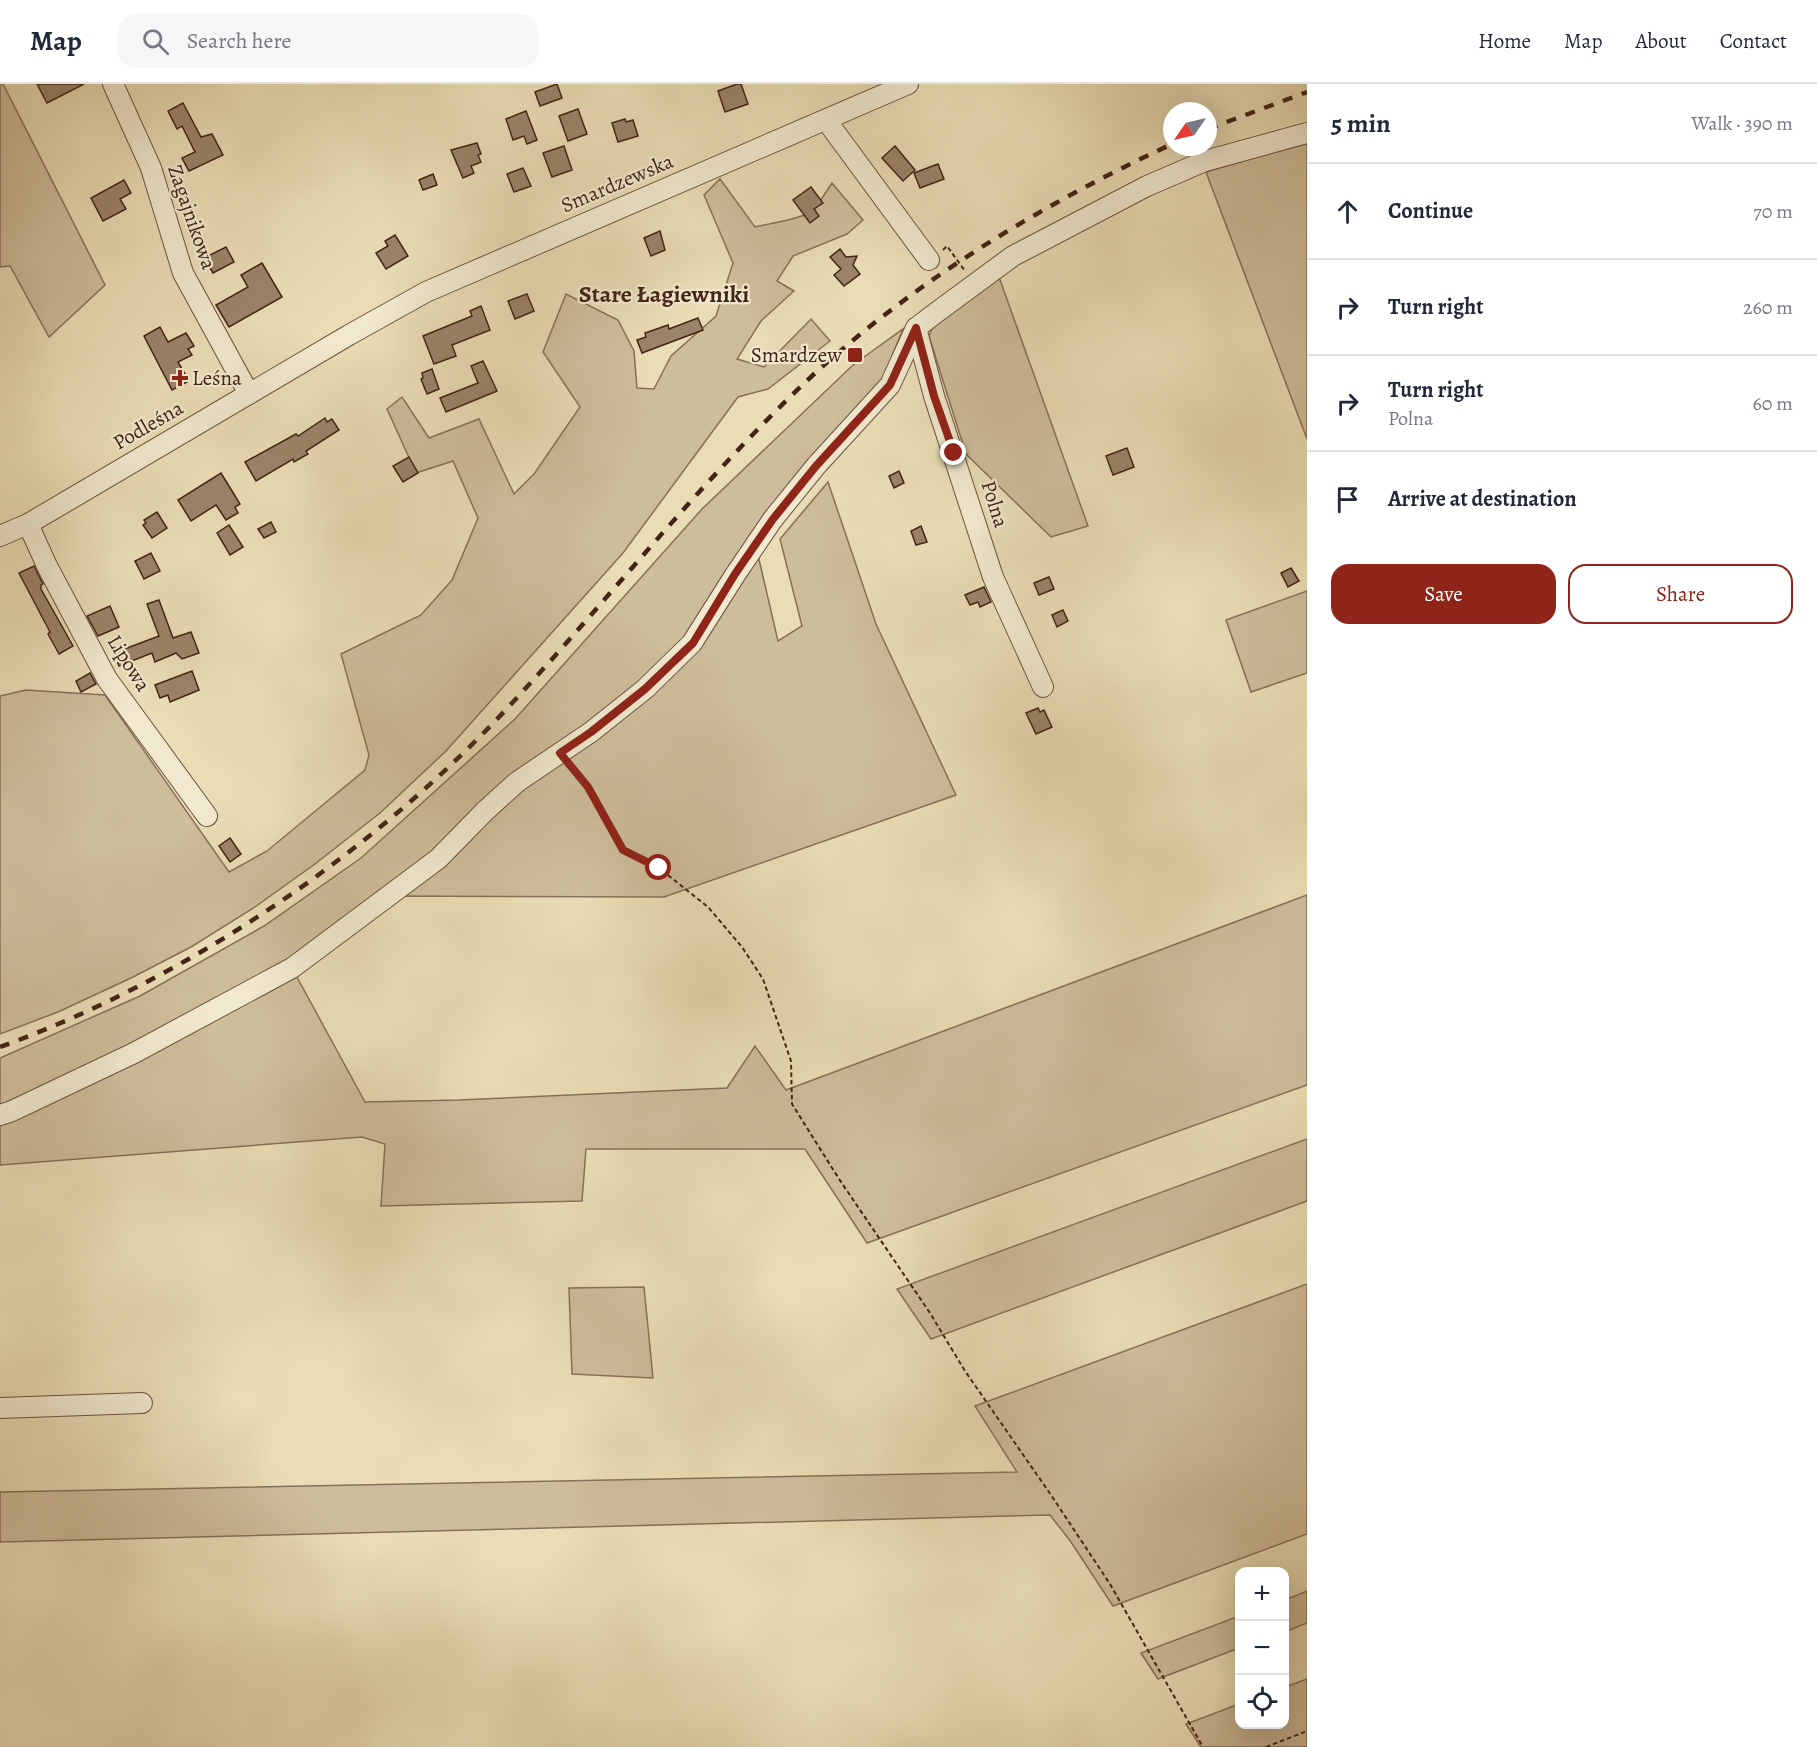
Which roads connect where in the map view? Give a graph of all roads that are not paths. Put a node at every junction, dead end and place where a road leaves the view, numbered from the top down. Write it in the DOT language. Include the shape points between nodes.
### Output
graph roads {
  1 [pos="113,84"];
  2 [pos="908,84"];
  3 [pos="826,120"];
  4 [pos="1307,133"];
  5 [pos="929,260"];
  6 [pos="916,328"];
  7 [pos="349,334"];
  8 [pos="249,394"];
  9 [pos="28,524"];
  10 [pos="0,536"];
  11 [pos="1043,687"];
  12 [pos="207,816"];
  13 [pos="0,1114"];
  14 [pos="142,1403"];
  15 [pos="0,1408"];
  1 -- 8 [label="street, Zagajnikowa" via="151,168 183,273"];
  2 -- 3 [label="street, Smardzewska"];
  3 -- 5 [label="street"];
  3 -- 7 [label="street, Smardzewska" via="426,292"];
  4 -- 6 [label="street" via="1205,161 1147,186 959,287"];
  6 -- 11 [label="street, Polna" via="993,578"];
  6 -- 13 [label="street" via="890,385 773,519 693,643 645,689 591,732 517,782 438,859 292,968 134,1053"];
  7 -- 8 [label="street, Podleśna"];
  8 -- 9 [label="street, Podleśna"];
  9 -- 10 [label="street, Podleśna"];
  9 -- 12 [label="street, Lipowa" via="107,679"];
  14 -- 15 [label="street"];
}
